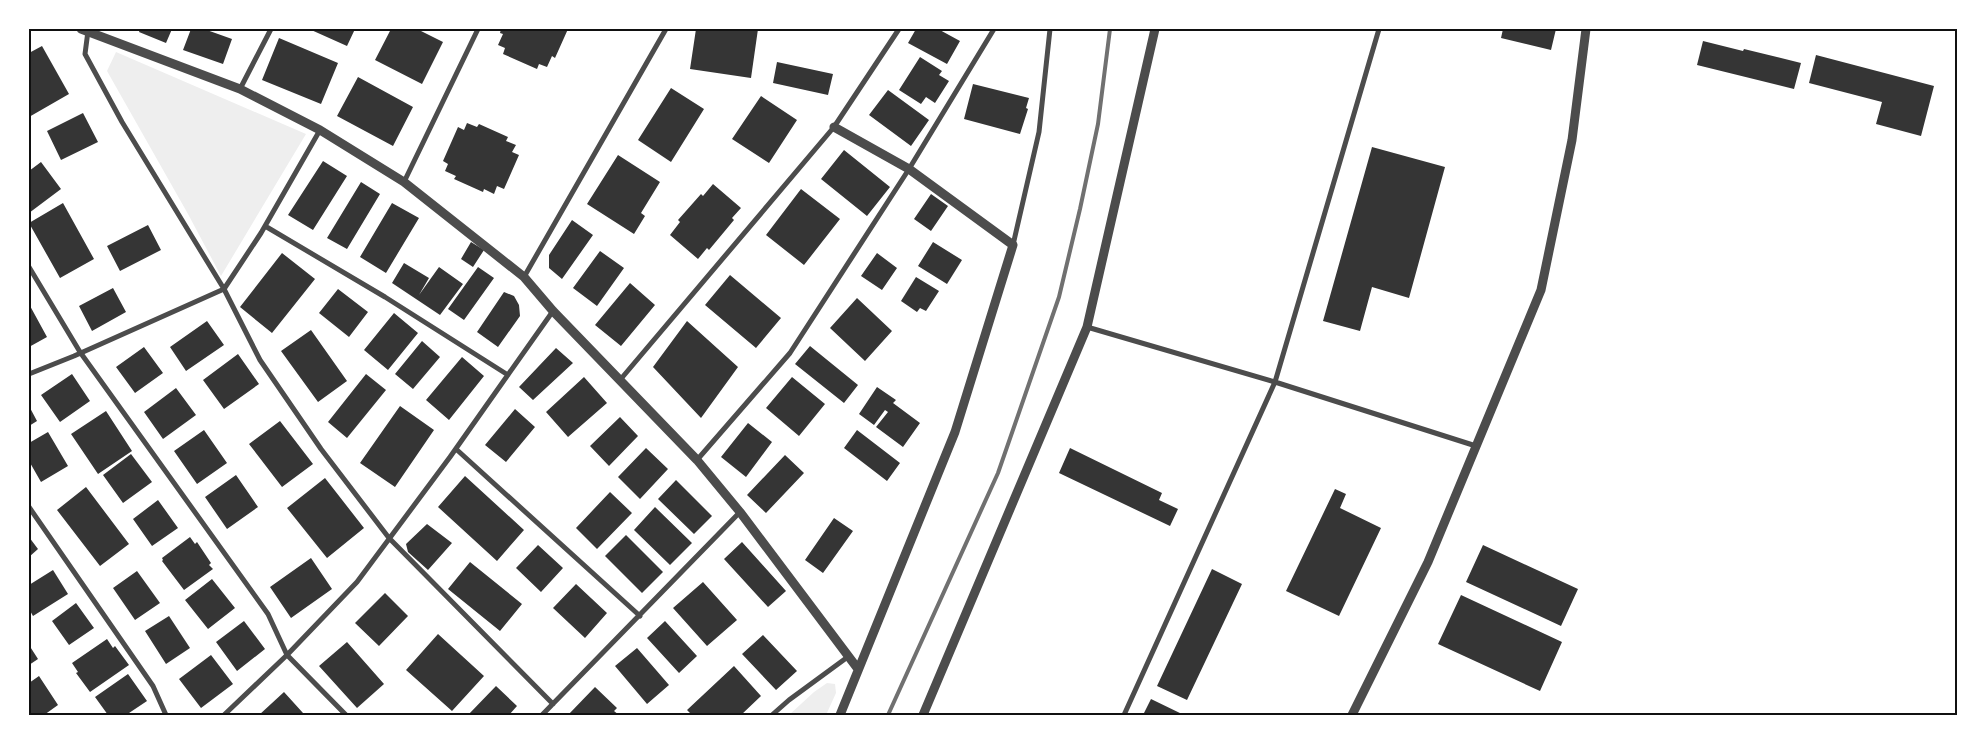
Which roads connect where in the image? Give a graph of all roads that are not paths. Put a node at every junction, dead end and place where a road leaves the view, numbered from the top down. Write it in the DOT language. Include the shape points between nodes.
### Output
graph roads {
  1 [pos="272,29"];
  2 [pos="478,29"];
  3 [pos="666,29"];
  4 [pos="899,29"];
  5 [pos="994,29"];
  6 [pos="1050,29"];
  7 [pos="1155,29"];
  8 [pos="1379,29"];
  9 [pos="1586,29"];
  10 [pos="84,30"];
  11 [pos="240,89"];
  12 [pos="834,127"];
  13 [pos="320,130"];
  14 [pos="909,169"];
  15 [pos="404,182"];
  16 [pos="264,226"];
  17 [pos="1013,246"];
  18 [pos="29,267"];
  19 [pos="524,277"];
  20 [pos="224,289"];
  21 [pos="553,311"];
  22 [pos="1087,327"];
  23 [pos="80,352"];
  24 [pos="29,374"];
  25 [pos="508,374"];
  26 [pos="620,380"];
  27 [pos="1275,382"];
  28 [pos="1476,446"];
  29 [pos="456,449"];
  30 [pos="697,460"];
  31 [pos="29,507"];
  32 [pos="740,512"];
  33 [pos="389,538"];
  34 [pos="640,616"];
  35 [pos="287,655"];
  36 [pos="850,656"];
  37 [pos="858,669"];
  38 [pos="553,704"];
  39 [pos="166,715"];
  40 [pos="224,715"];
  41 [pos="346,715"];
  42 [pos="542,715"];
  43 [pos="772,715"];
  44 [pos="840,715"];
  45 [pos="923,715"];
  46 [pos="1124,715"];
  47 [pos="1352,715"];
  1 -- 11 [label="street"];
  2 -- 15 [label="street"];
  3 -- 19 [label="street"];
  4 -- 12 [label="street"];
  5 -- 14 [label="street"];
  6 -- 17 [label="street" via="1039,132"];
  7 -- 22 [label="street"];
  8 -- 27 [label="street"];
  9 -- 28 [label="street" via="1572,140 1541,290"];
  10 -- 11 [label="street"];
  10 -- 20 [label="street" via="86,54 122,122"];
  11 -- 13 [label="street"];
  12 -- 14 [label="street"];
  12 -- 26 [label="street"];
  13 -- 15 [label="street"];
  13 -- 16 [label="street"];
  14 -- 17 [label="street"];
  14 -- 30 [label="street" via="790,353"];
  15 -- 19 [label="street"];
  16 -- 20 [label="street"];
  16 -- 25 [label="street"];
  17 -- 37 [label="street" via="955,432"];
  18 -- 23 [label="street"];
  19 -- 21 [label="street"];
  20 -- 23 [label="street"];
  20 -- 33 [label="street" via="260,360"];
  21 -- 25 [label="street"];
  21 -- 26 [label="street"];
  22 -- 27 [label="street"];
  22 -- 45 [label="street"];
  23 -- 24 [label="street"];
  23 -- 35 [label="street" via="268,614"];
  25 -- 29 [label="street"];
  26 -- 30 [label="street"];
  27 -- 28 [label="street"];
  27 -- 46 [label="street"];
  28 -- 47 [label="street" via="1428,562"];
  29 -- 33 [label="street"];
  29 -- 34 [label="street"];
  30 -- 32 [label="street"];
  31 -- 39 [label="street" via="153,686"];
  32 -- 34 [label="street"];
  32 -- 36 [label="street"];
  33 -- 35 [label="street" via="357,582"];
  33 -- 38 [label="street"];
  34 -- 38 [label="street"];
  35 -- 40 [label="street"];
  35 -- 41 [label="street"];
  36 -- 37 [label="street"];
  36 -- 43 [label="street"];
  37 -- 44 [label="street"];
  38 -- 42 [label="street"];
}
